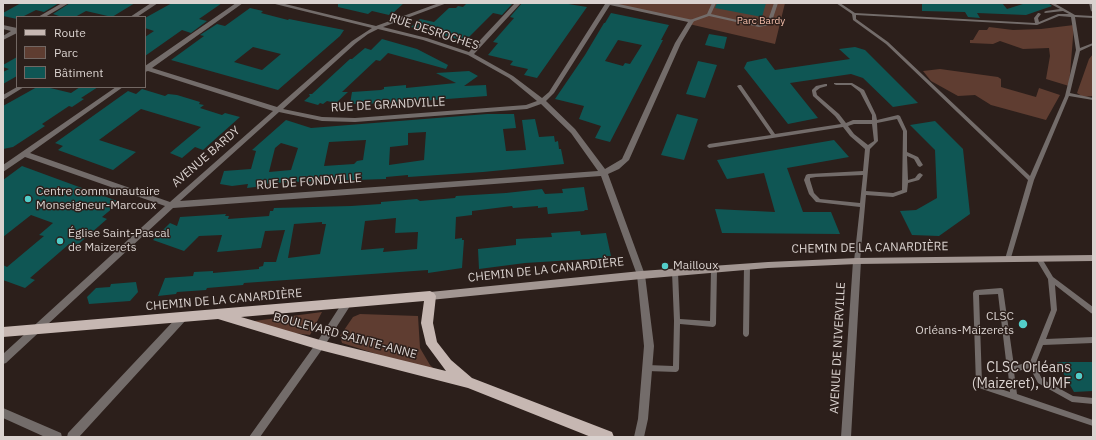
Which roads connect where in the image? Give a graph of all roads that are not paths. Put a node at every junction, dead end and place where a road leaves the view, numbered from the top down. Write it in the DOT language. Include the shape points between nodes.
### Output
graph roads {
  1 [pos="66,3"];
  2 [pos="155,3"];
  3 [pos="240,3"];
  4 [pos="274,3"];
  5 [pos="444,3"];
  6 [pos="518,3"];
  7 [pos="607,3"];
  8 [pos="714,3"];
  9 [pos="776,3"];
  10 [pos="838,3"];
  11 [pos="1051,3"];
  12 [pos="1091,3"];
  13 [pos="1063,10"];
  14 [pos="1093,11"];
  15 [pos="1046,12"];
  16 [pos="854,14"];
  17 [pos="1040,14"];
  18 [pos="709,15"];
  19 [pos="1073,15"];
  20 [pos="43,16"];
  21 [pos="135,16"];
  22 [pos="1093,17"];
  23 [pos="691,21"];
  24 [pos="1037,24"];
  25 [pos="3,27"];
  26 [pos="378,27"];
  27 [pos="16,30"];
  28 [pos="16,31"];
  29 [pos="3,38"];
  30 [pos="1093,44"];
  31 [pos="1078,50"];
  32 [pos="470,54"];
  33 [pos="146,69"];
  34 [pos="836,84"];
  35 [pos="825,85"];
  36 [pos="740,86"];
  37 [pos="19,88"];
  38 [pos="119,88"];
  39 [pos="1067,94"];
  40 [pos="3,98"];
  41 [pos="1093,99"];
  42 [pos="542,101"];
  43 [pos="278,110"];
  44 [pos="874,122"];
  45 [pos="846,125"];
  46 [pos="774,136"];
  47 [pos="708,146"];
  48 [pos="868,148"];
  49 [pos="905,153"];
  50 [pos="25,154"];
  51 [pos="5,165"];
  52 [pos="920,165"];
  53 [pos="604,173"];
  54 [pos="865,173"];
  55 [pos="920,174"];
  56 [pos="1031,180"];
  57 [pos="905,182"];
  58 [pos="863,193"];
  59 [pos="171,205"];
  60 [pos="862,205"];
  61 [pos="1093,258"];
  62 [pos="1008,259"];
  63 [pos="1039,259"];
  64 [pos="857,261"];
  65 [pos="747,266"];
  66 [pos="714,269"];
  67 [pos="675,272"];
  68 [pos="641,275"];
  69 [pos="1051,279"];
  70 [pos="430,296"];
  71 [pos="347,303"];
  72 [pos="1093,311"];
  73 [pos="216,314"];
  74 [pos="183,317"];
  75 [pos="677,321"];
  76 [pos="37,330"];
  77 [pos="3,332"];
  78 [pos="746,334"];
  79 [pos="1093,340"];
  80 [pos="1041,342"];
  81 [pos="320,345"];
  82 [pos="3,360"];
  83 [pos="1032,365"];
  84 [pos="647,368"];
  85 [pos="1010,370"];
  86 [pos="468,382"];
  87 [pos="1014,396"];
  88 [pos="1093,402"];
  89 [pos="3,413"];
  90 [pos="1093,423"];
  91 [pos="57,437"];
  92 [pos="72,437"];
  93 [pos="254,437"];
  94 [pos="607,437"];
  95 [pos="640,437"];
  96 [pos="846,437"];
  1 -- 20 [label="street"];
  2 -- 21 [label="street"];
  3 -- 33 [label="street"];
  4 -- 26 [label="street, RUE DESROCHES"];
  5 -- 26 [label="street, AVENUE BARDY"];
  6 -- 32 [label="street"];
  7 -- 23 [label="street"];
  7 -- 42 [label="street" via="551,93"];
  8 -- 18 [label="lane"];
  9 -- 18 [label="lane" via="769,24 759,26"];
  10 -- 16 [label="lane"];
  11 -- 13 [label="lane"];
  12 -- 14 [label="lane"];
  13 -- 15 [label="lane"];
  13 -- 19 [label="lane"];
  16 -- 24 [label="lane"];
  16 -- 56 [label="lane" via="854,19 887,43"];
  17 -- 24 [label="lane" via="1036,18"];
  18 -- 23 [label="lane"];
  19 -- 22 [label="lane"];
  19 -- 24 [label="lane" via="1058,15"];
  19 -- 31 [label="lane"];
  23 -- 53 [label="street" via="678,43 625,160"];
  25 -- 27 [label="street"];
  26 -- 32 [label="street, RUE DESROCHES"];
  26 -- 43 [label="street, AVENUE BARDY" via="354,42"];
  28 -- 29 [label="street"];
  30 -- 31 [label="lane"];
  31 -- 39 [label="lane"];
  32 -- 42 [label="street, RUE DESROCHES" via="511,77"];
  33 -- 43 [label="street, RUE DE GRANDVILLE"];
  34 -- 44 [label="lane" via="852,84 862,91 874,114"];
  35 -- 45 [label="lane" via="814,91 815,96"];
  36 -- 46 [label="lane"];
  37 -- 40 [label="street"];
  38 -- 50 [label="street"];
  39 -- 41 [label="lane"];
  39 -- 56 [label="lane"];
  42 -- 43 [label="street, RUE DE GRANDVILLE" via="527,107 355,120 322,120"];
  42 -- 53 [label="street, RUE DESROCHES" via="573,131"];
  43 -- 59 [label="street, AVENUE BARDY"];
  44 -- 45 [label="lane" via="853,122"];
  44 -- 48 [label="lane" via="876,140"];
  44 -- 49 [label="lane" via="898,117 905,131"];
  45 -- 46 [label="lane"];
  45 -- 48 [label="lane" via="852,135"];
  46 -- 47 [label="lane"];
  48 -- 54 [label="lane"];
  49 -- 52 [label="lane" via="916,158"];
  49 -- 57 [label="lane"];
  50 -- 51 [label="street"];
  50 -- 59 [label="street, RUE DE FONDVILLE"];
  53 -- 59 [label="street, RUE DE FONDVILLE"];
  53 -- 68 [label="street, RUE DESROCHES"];
  54 -- 58 [label="lane"];
  54 -- 60 [label="lane" via="816,175 808,176 807,180 812,194 818,201"];
  55 -- 57 [label="lane" via="917,179"];
  56 -- 62 [label="lane"];
  57 -- 58 [label="lane" via="905,191 893,195"];
  58 -- 60 [label="lane"];
  59 -- 76 [label="street, AVENUE BARDY"];
  60 -- 64 [label="lane"];
  61 -- 63 [label="main road, CHEMIN DE LA CANARDIÈRE"];
  62 -- 63 [label="main road, CHEMIN DE LA CANARDIÈRE"];
  62 -- 64 [label="main road, CHEMIN DE LA CANARDIÈRE"];
  63 -- 69 [label="lane"];
  64 -- 65 [label="main road, CHEMIN DE LA CANARDIÈRE"];
  64 -- 96 [label="street, AVENUE DE NIVERVILLE"];
  65 -- 66 [label="main road, CHEMIN DE LA CANARDIÈRE"];
  65 -- 78 [label="lane"];
  66 -- 67 [label="main road, CHEMIN DE LA CANARDIÈRE"];
  66 -- 75 [label="lane" via="713,324"];
  67 -- 68 [label="main road, CHEMIN DE LA CANARDIÈRE"];
  67 -- 75 [label="lane"];
  68 -- 70 [label="main road, CHEMIN DE LA CANARDIÈRE"];
  68 -- 84 [label="street, RUE DESROCHES" via="649,346"];
  69 -- 72 [label="lane"];
  69 -- 80 [label="lane" via="1054,310"];
  70 -- 71 [label="main road, CHEMIN DE LA CANARDIÈRE"];
  70 -- 86 [label="main road, BOULEVARD SAINTE-ANNE" via="427,323 432,344 447,364"];
  71 -- 73 [label="main road, CHEMIN DE LA CANARDIÈRE"];
  71 -- 81 [label="street"];
  73 -- 74 [label="main road, CHEMIN DE LA CANARDIÈRE"];
  73 -- 81 [label="main road, BOULEVARD SAINTE-ANNE"];
  74 -- 76 [label="main road, CHEMIN DE LA CANARDIÈRE"];
  74 -- 92 [label="street"];
  75 -- 84 [label="lane" via="676,369"];
  76 -- 77 [label="main road, CHEMIN DE LA CANARDIÈRE"];
  76 -- 82 [label="street, AVENUE BARDY"];
  79 -- 80 [label="lane"];
  80 -- 83 [label="lane"];
  81 -- 86 [label="main road, BOULEVARD SAINTE-ANNE"];
  81 -- 93 [label="street"];
  83 -- 85 [label="lane"];
  83 -- 88 [label="lane" via="1040,381 1072,399"];
  84 -- 95 [label="street, RUE DESROCHES"];
  85 -- 87 [label="lane"];
  85 -- 87 [label="lane" via="1001,291 976,293 980,385"];
  86 -- 94 [label="main road, BOULEVARD SAINTE-ANNE"];
  87 -- 90 [label="lane"];
  89 -- 91 [label="street"];
}
